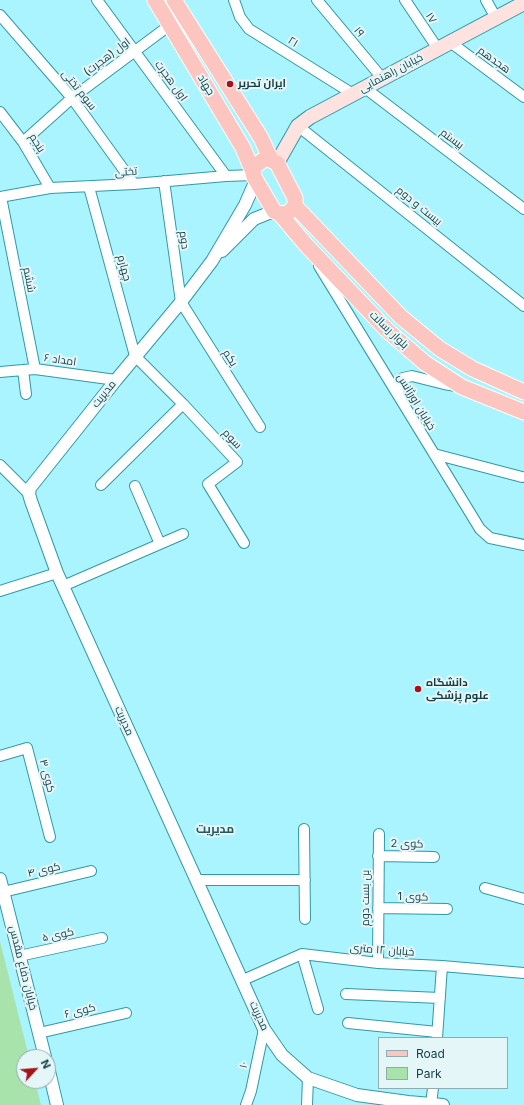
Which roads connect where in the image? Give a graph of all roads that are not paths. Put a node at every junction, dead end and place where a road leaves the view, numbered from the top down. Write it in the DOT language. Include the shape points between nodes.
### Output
graph roads {
  1 [pos="97,0"];
  2 [pos="155,0"];
  3 [pos="174,0"];
  4 [pos="234,0"];
  5 [pos="317,0"];
  6 [pos="404,0"];
  7 [pos="486,0"];
  8 [pos="521,8"];
  9 [pos="0,15"];
  10 [pos="496,18"];
  11 [pos="170,25"];
  12 [pos="444,46"];
  13 [pos="135,52"];
  14 [pos="382,78"];
  15 [pos="359,91"];
  16 [pos="524,97"];
  17 [pos="72,98"];
  18 [pos="1,117"];
  19 [pos="298,126"];
  20 [pos="261,138"];
  21 [pos="23,142"];
  22 [pos="243,148"];
  23 [pos="274,161"];
  24 [pos="226,176"];
  25 [pos="254,176"];
  26 [pos="164,181"];
  27 [pos="134,184"];
  28 [pos="89,187"];
  29 [pos="50,188"];
  30 [pos="0,197"];
  31 [pos="296,206"];
  32 [pos="524,209"];
  33 [pos="277,213"];
  34 [pos="306,246"];
  35 [pos="212,261"];
  36 [pos="181,302"];
  37 [pos="524,306"];
  38 [pos="136,356"];
  39 [pos="35,369"];
  40 [pos="23,370"];
  41 [pos="0,372"];
  42 [pos="116,380"];
  43 [pos="462,387"];
  44 [pos="524,392"];
  45 [pos="26,394"];
  46 [pos="400,398"];
  47 [pos="183,404"];
  48 [pos="524,412"];
  49 [pos="260,427"];
  50 [pos="434,454"];
  51 [pos="0,465"];
  52 [pos="522,477"];
  53 [pos="101,485"];
  54 [pos="135,486"];
  55 [pos="29,494"];
  56 [pos="183,534"];
  57 [pos="244,543"];
  58 [pos="160,544"];
  59 [pos="524,545"];
  60 [pos="57,573"];
  61 [pos="63,586"];
  62 [pos="0,591"];
  63 [pos="0,756"];
  64 [pos="304,829"];
  65 [pos="379,834"];
  66 [pos="50,837"];
  67 [pos="378,856"];
  68 [pos="434,857"];
  69 [pos="91,871"];
  70 [pos="0,879"];
  71 [pos="196,880"];
  72 [pos="305,880"];
  73 [pos="485,888"];
  74 [pos="3,892"];
  75 [pos="524,900"];
  76 [pos="378,908"];
  77 [pos="447,909"];
  78 [pos="305,919"];
  79 [pos="102,938"];
  80 [pos="302,954"];
  81 [pos="19,956"];
  82 [pos="378,963"];
  83 [pos="442,966"];
  84 [pos="524,973"];
  85 [pos="243,980"];
  86 [pos="346,994"];
  87 [pos="440,998"];
  88 [pos="318,1009"];
  89 [pos="126,1013"];
  90 [pos="348,1023"];
  91 [pos="264,1029"];
  92 [pos="40,1033"];
  93 [pos="437,1035"];
  94 [pos="44,1049"];
  95 [pos="308,1078"];
  96 [pos="53,1089"];
  97 [pos="433,1089"];
  98 [pos="408,1104"];
  99 [pos="57,1105"];
  100 [pos="246,1105"];
  101 [pos="307,1105"];
  102 [pos="437,1105"];
  1 -- 13 [label="street, اول هجرت"];
  2 -- 11 [label="main road, جهاد"];
  3 -- 20 [label="main road, جهاد"];
  4 -- 15 [label="street, ۲۱" via="240,17 249,29"];
  5 -- 14 [label="street, ۱۹"];
  6 -- 12 [label="street, ۱۷"];
  7 -- 10 [label="street"];
  8 -- 10 [label="main road, خیابان راهنمایی"];
  9 -- 17 [label="street, سوم تختی"];
  10 -- 12 [label="main road, خیابان راهنمایی"];
  11 -- 13 [label="street, اول (هجرت)"];
  11 -- 22 [label="main road, جهاد"];
  12 -- 14 [label="main road, خیابان راهنمایی"];
  12 -- 16 [label="street, هجدهم"];
  13 -- 17 [label="street, اول (هجرت)"];
  13 -- 24 [label="street, اول هجرت"];
  14 -- 15 [label="main road, خیابان راهنمایی"];
  15 -- 19 [label="main road, خیابان راهنمایی"];
  15 -- 32 [label="street, بیستم"];
  17 -- 21 [label="street, اول (هجرت)"];
  17 -- 27 [label="street, سوم تختی"];
  18 -- 21 [label="street, پنجم"];
  19 -- 23 [label="main road, خیابان راهنمایی"];
  19 -- 37 [label="street, بیست و دوم"];
  20 -- 22 [label="main road" via="256,148"];
  20 -- 23 [label="main road, جهاد"];
  21 -- 29 [label="street, پنجم"];
  22 -- 25 [label="main road, جهاد"];
  23 -- 25 [label="main road" via="268,159 256,165"];
  23 -- 31 [label="main road, جهاد" via="295,198"];
  24 -- 25 [label="street, تختی"];
  24 -- 26 [label="street, تختی"];
  25 -- 33 [label="main road, جهاد"];
  25 -- 35 [label="street, مدیریت" via="245,204"];
  26 -- 27 [label="street, تختی"];
  26 -- 36 [label="street, دوم"];
  27 -- 28 [label="street, تختی"];
  28 -- 29 [label="street, تختی"];
  28 -- 38 [label="street, چهارم"];
  29 -- 30 [label="street, تختی"];
  30 -- 39 [label="street, ششم"];
  31 -- 33 [label="main road" via="288,213"];
  31 -- 44 [label="main road, بلوار رسالت" via="401,317 440,349 473,369"];
  33 -- 34 [label="main road, بلوار رسالت"];
  33 -- 35 [label="street, مدیریت" via="254,219"];
  34 -- 43 [label="main road, بلوار رسالت" via="388,331 425,363"];
  34 -- 46 [label="street, خیابان اورژانس"];
  35 -- 36 [label="street, مدیریت"];
  36 -- 38 [label="street, مدیریت"];
  36 -- 49 [label="street, یکم"];
  38 -- 42 [label="street, مدیریت"];
  38 -- 47 [label="street, سوم"];
  39 -- 40 [label="street, امداد ۶"];
  39 -- 42 [label="street, امداد ۶"];
  40 -- 41 [label="street, امداد ۶"];
  40 -- 45 [label="street"];
  42 -- 55 [label="street, مدیریت" via="30,488"];
  43 -- 46 [label="street" via="412,376 402,378 396,385"];
  43 -- 48 [label="main road, بلوار رسالت"];
  46 -- 50 [label="street, خیابان اورژانس"];
  47 -- 53 [label="street"];
  47 -- 57 [label="street, سوم" via="237,462 208,484"];
  50 -- 52 [label="street"];
  50 -- 59 [label="street, خیابان اورژانس" via="480,529 490,538"];
  51 -- 55 [label="street"];
  54 -- 58 [label="street"];
  55 -- 60 [label="street, مدیریت"];
  56 -- 58 [label="street"];
  58 -- 61 [label="street"];
  60 -- 61 [label="street, مدیریت"];
  60 -- 62 [label="street"];
  61 -- 71 [label="street, مدیریت"];
  63 -- 66 [label="street, کوی ۳" via="27,748"];
  64 -- 72 [label="street"];
  65 -- 67 [label="street, بن بست دوم"];
  67 -- 68 [label="street, کوی 2"];
  67 -- 76 [label="street, بن بست دوم"];
  69 -- 74 [label="street, کوی ۴"];
  70 -- 74 [label="street, خیابان دفاع مقدس"];
  71 -- 72 [label="street"];
  71 -- 85 [label="street, مدیریت"];
  72 -- 78 [label="street"];
  73 -- 75 [label="street"];
  74 -- 81 [label="street, خیابان دفاع مقدس"];
  76 -- 77 [label="street, کوی 1"];
  76 -- 82 [label="street, بن بست دوم"];
  79 -- 81 [label="street, کوی ۵"];
  80 -- 82 [label="street, خیابان ۱۲ متری"];
  80 -- 85 [label="street"];
  80 -- 88 [label="street"];
  81 -- 92 [label="street, خیابان دفاع مقدس"];
  82 -- 83 [label="street, خیابان ۱۲ متری"];
  83 -- 84 [label="street, خیابان ۱۲ متری"];
  83 -- 87 [label="street"];
  85 -- 91 [label="street, مدیریت"];
  86 -- 87 [label="street"];
  87 -- 93 [label="street"];
  89 -- 92 [label="street, کوی ۶"];
  90 -- 93 [label="street"];
  91 -- 95 [label="street, مدیریت" via="282,1056"];
  91 -- 100 [label="street, ۱۰"];
  92 -- 94 [label="street, خیابان دفاع مقدس"];
  95 -- 98 [label="street, مدیریت" via="357,1095"];
  95 -- 101 [label="street"];
  96 -- 99 [label="street"];
  97 -- 102 [label="street"];
  98 -- 102 [label="street, مدیریت"];
}
